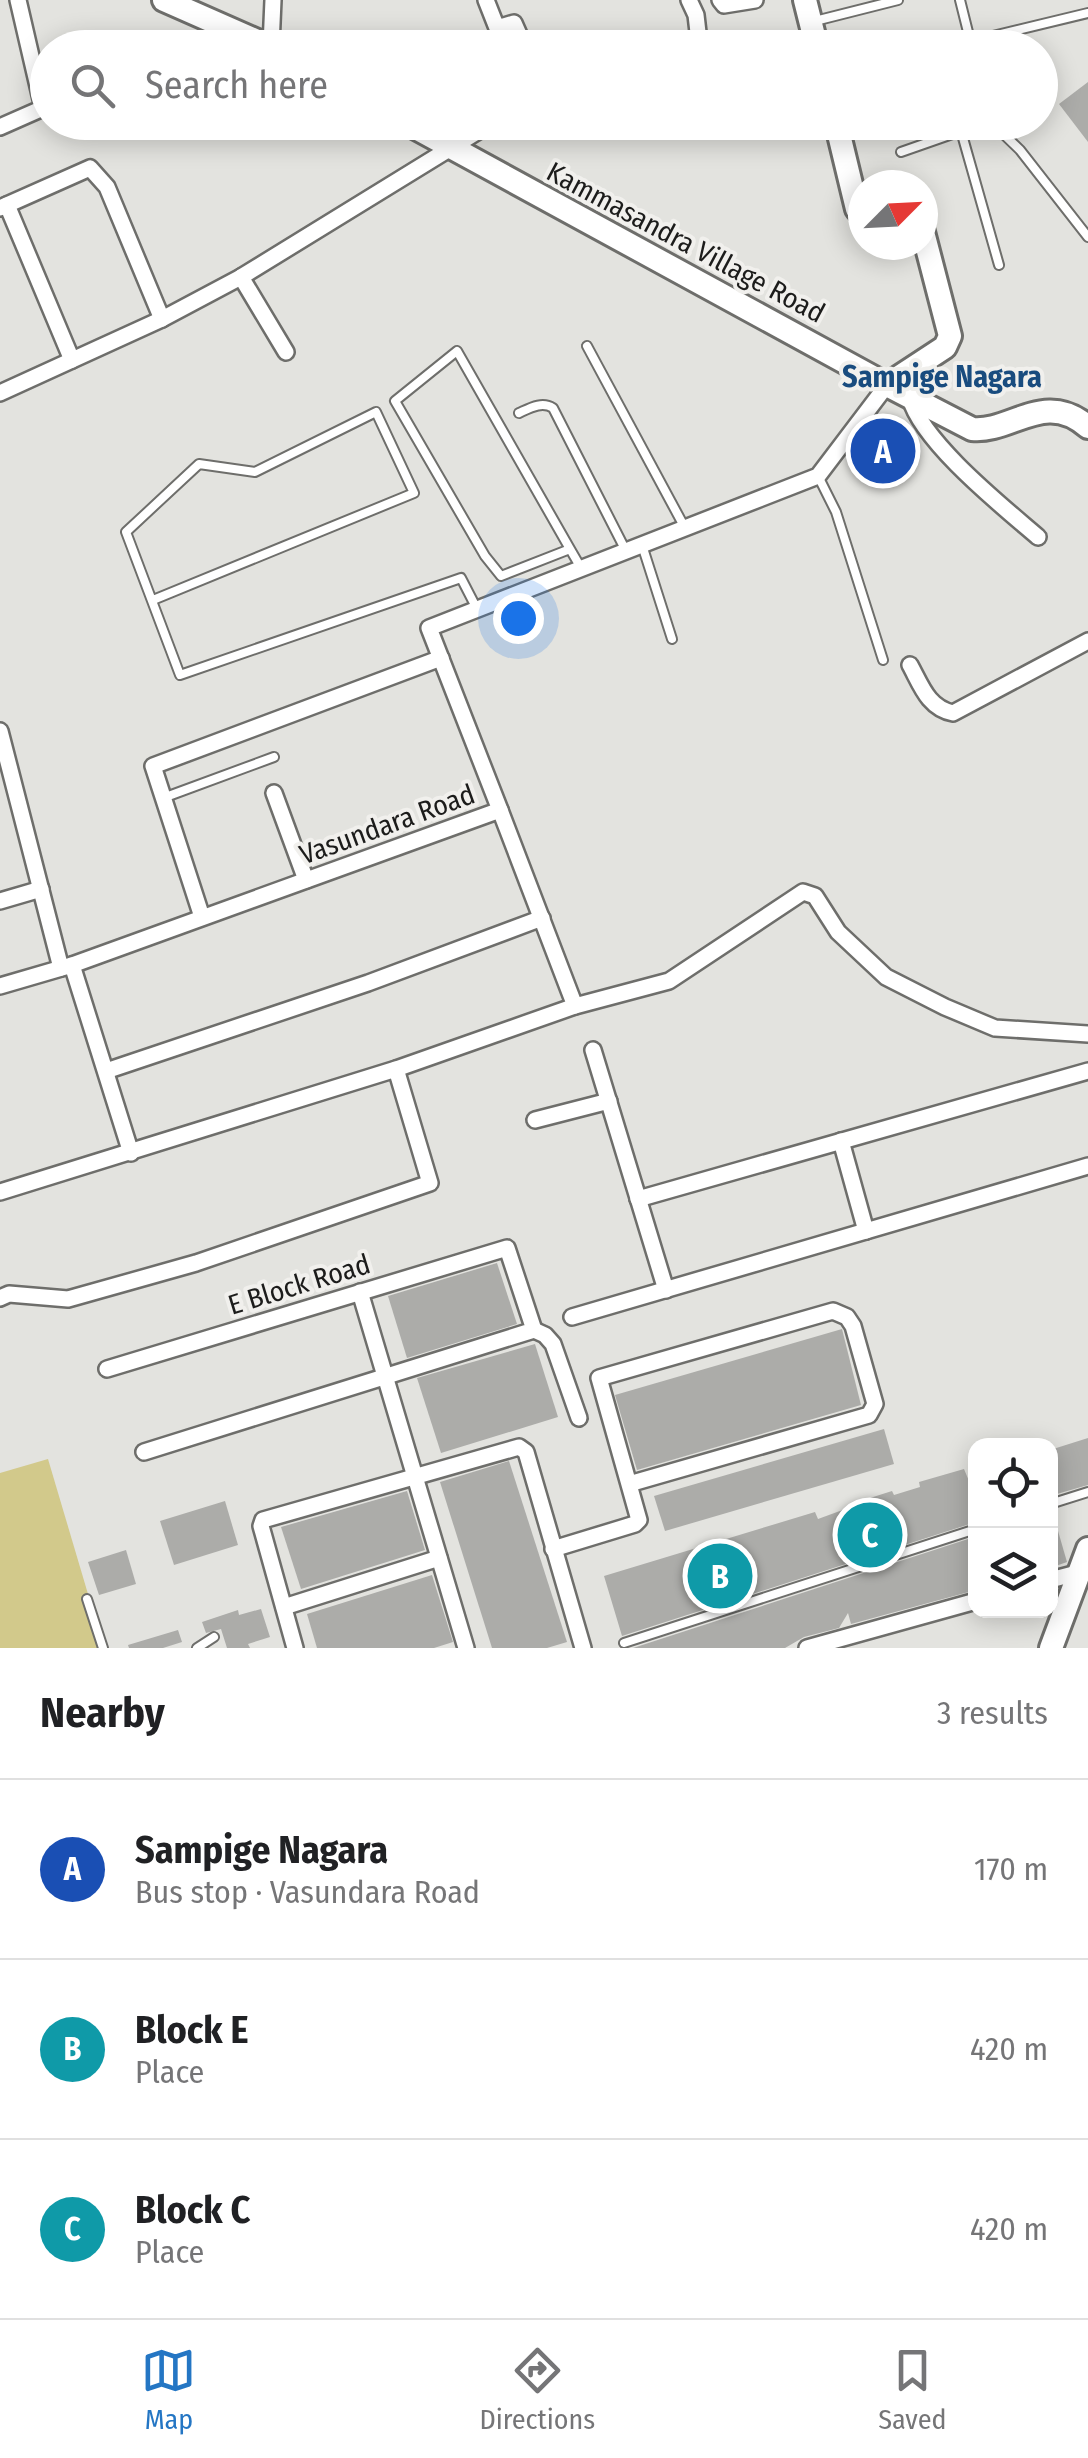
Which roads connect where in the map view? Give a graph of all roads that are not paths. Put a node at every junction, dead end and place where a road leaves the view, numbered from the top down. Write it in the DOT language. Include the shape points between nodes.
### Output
graph roads {
  1 [pos="18,0"];
  2 [pos="164,0"];
  3 [pos="274,0"];
  4 [pos="486,0"];
  5 [pos="689,0"];
  6 [pos="720,0"];
  7 [pos="755,0"];
  8 [pos="898,0"];
  9 [pos="960,0"];
  10 [pos="807,11"];
  11 [pos="1088,13"];
  12 [pos="233,30"];
  13 [pos="273,30"];
  14 [pos="517,30"];
  15 [pos="698,30"];
  16 [pos="968,30"];
  17 [pos="1024,30"];
  18 [pos="30,52"];
  19 [pos="30,114"];
  20 [pos="0,127"];
  21 [pos="452,140"];
  22 [pos="465,140"];
  23 [pos="840,140"];
  24 [pos="937,140"];
  25 [pos="963,140"];
  26 [pos="1009,140"];
  27 [pos="460,143"];
  28 [pos="901,152"];
  29 [pos="848,172"];
  30 [pos="3,207"];
  31 [pos="1088,237"];
  32 [pos="930,260"];
  33 [pos="998,264"];
  34 [pos="241,277"];
  35 [pos="162,318"];
  36 [pos="586,346"];
  37 [pos="286,352"];
  38 [pos="72,360"];
  39 [pos="887,385"];
  40 [pos="0,394"];
  41 [pos="910,398"];
  42 [pos="519,413"];
  43 [pos="1088,427"];
  44 [pos="818,476"];
  45 [pos="686,528"];
  46 [pos="1038,537"];
  47 [pos="570,548"];
  48 [pos="634,548"];
  49 [pos="581,568"];
  50 [pos="154,600"];
  51 [pos="477,609"];
  52 [pos="672,639"];
  53 [pos="1088,641"];
  54 [pos="441,658"];
  55 [pos="882,660"];
  56 [pos="910,665"];
  57 [pos="0,732"];
  58 [pos="274,757"];
  59 [pos="274,793"];
  60 [pos="163,798"];
  61 [pos="18,803"];
  62 [pos="0,809"];
  63 [pos="500,810"];
  64 [pos="306,880"];
  65 [pos="41,888"];
  66 [pos="0,902"];
  67 [pos="202,918"];
  68 [pos="542,918"];
  69 [pos="66,966"];
  70 [pos="0,986"];
  71 [pos="575,1006"];
  72 [pos="1088,1034"];
  73 [pos="593,1050"];
  74 [pos="396,1068"];
  75 [pos="106,1071"];
  76 [pos="1088,1072"];
  77 [pos="608,1101"];
  78 [pos="535,1120"];
  79 [pos="841,1142"];
  80 [pos="132,1153"];
  81 [pos="1088,1166"];
  82 [pos="0,1192"];
  83 [pos="638,1199"];
  84 [pos="866,1231"];
  85 [pos="666,1290"];
  86 [pos="360,1292"];
  87 [pos="0,1298"];
  88 [pos="572,1317"];
  89 [pos="534,1330"];
  90 [pos="107,1369"];
  91 [pos="386,1376"];
  92 [pos="599,1378"];
  93 [pos="568,1386"];
  94 [pos="579,1418"];
  95 [pos="144,1452"];
  96 [pos="416,1476"];
  97 [pos="629,1484"];
  98 [pos="1088,1492"];
  99 [pos="1058,1501"];
  100 [pos="968,1532"];
  101 [pos="1088,1549"];
  102 [pos="553,1550"];
  103 [pos="439,1558"];
  104 [pos="1081,1572"];
  105 [pos="1058,1578"];
  106 [pos="87,1600"];
  107 [pos="968,1603"];
  108 [pos="284,1607"];
  109 [pos="214,1636"];
  110 [pos="624,1644"];
  111 [pos="104,1648"];
  112 [pos="198,1648"];
  113 [pos="295,1648"];
  114 [pos="466,1648"];
  115 [pos="583,1648"];
  116 [pos="807,1648"];
  117 [pos="1051,1648"];
  1 -- 18 [label="street"];
  2 -- 12 [label="street"];
  3 -- 13 [label="street"];
  4 -- 14 [label="street" via="497,28 514,23"];
  5 -- 15 [label="street"];
  6 -- 7 [label="street"];
  8 -- 10 [label="lane"];
  9 -- 16 [label="lane"];
  11 -- 17 [label="lane"];
  19 -- 20 [label="street"];
  21 -- 27 [label="street, Kammasandra Village Road"];
  22 -- 27 [label="street"];
  23 -- 29 [label="street"];
  24 -- 28 [label="lane"];
  25 -- 33 [label="lane"];
  26 -- 31 [label="lane"];
  27 -- 34 [label="street"];
  27 -- 39 [label="street, Kammasandra Village Road"];
  30 -- 35 [label="street" via="90,168 107,187"];
  30 -- 38 [label="street"];
  32 -- 39 [label="street" via="950,336 945,348"];
  34 -- 35 [label="street"];
  34 -- 37 [label="street"];
  35 -- 38 [label="street"];
  36 -- 45 [label="lane"];
  38 -- 40 [label="street"];
  39 -- 41 [label="street, Kammasandra Village Road"];
  39 -- 44 [label="street"];
  41 -- 43 [label="street, Kammasandra Village Road" via="972,429 1044,412"];
  41 -- 46 [label="street" via="915,415 978,485"];
  42 -- 48 [label="lane" via="553,408"];
  44 -- 45 [label="street, Vasundara Road"];
  44 -- 55 [label="lane" via="836,512"];
  45 -- 48 [label="street, Vasundara Road"];
  47 -- 47 [label="lane" via="457,351 395,402 501,576"];
  47 -- 49 [label="lane"];
  48 -- 49 [label="street, Vasundara Road"];
  48 -- 52 [label="lane"];
  49 -- 51 [label="street, Vasundara Road"];
  50 -- 50 [label="lane" via="126,532 199,464 255,472 376,412 414,493"];
  50 -- 51 [label="lane" via="180,676 462,578"];
  51 -- 54 [label="street, Vasundara Road" via="429,628"];
  53 -- 56 [label="street" via="953,714 928,699"];
  54 -- 60 [label="street" via="153,766"];
  54 -- 63 [label="street, Vasundara Road"];
  57 -- 61 [label="street"];
  58 -- 60 [label="lane"];
  59 -- 64 [label="street"];
  60 -- 67 [label="street"];
  61 -- 62 [label="street"];
  61 -- 65 [label="street"];
  63 -- 64 [label="street, Vasundara Road"];
  63 -- 68 [label="street"];
  64 -- 67 [label="street, Vasundara Road"];
  65 -- 66 [label="street"];
  65 -- 69 [label="street"];
  67 -- 69 [label="street, Vasundara Road"];
  68 -- 71 [label="street"];
  68 -- 75 [label="street"];
  69 -- 70 [label="street, Vasundara Road"];
  69 -- 75 [label="street"];
  71 -- 72 [label="street" via="669,980 804,892 815,896 838,932 886,977 944,1008 995,1028"];
  71 -- 74 [label="street"];
  73 -- 77 [label="street"];
  74 -- 80 [label="street"];
  74 -- 87 [label="street" via="430,1184 68,1299"];
  75 -- 80 [label="street"];
  76 -- 79 [label="street"];
  77 -- 78 [label="street"];
  77 -- 83 [label="street"];
  79 -- 83 [label="street"];
  79 -- 84 [label="street"];
  80 -- 82 [label="street"];
  81 -- 84 [label="street"];
  83 -- 85 [label="street"];
  84 -- 85 [label="street"];
  85 -- 88 [label="street"];
  86 -- 89 [label="street, E Block Road" via="506,1248"];
  86 -- 90 [label="street, E Block Road"];
  86 -- 91 [label="street"];
  89 -- 91 [label="street"];
  89 -- 93 [label="street" via="553,1344"];
  91 -- 95 [label="street"];
  91 -- 96 [label="street"];
  92 -- 93 [label="street"];
  92 -- 97 [label="street"];
  92 -- 97 [label="street" via="833,1311 853,1326 876,1404 862,1417"];
  93 -- 94 [label="street"];
  96 -- 102 [label="street" via="524,1449"];
  96 -- 103 [label="street"];
  96 -- 108 [label="street" via="263,1520"];
  97 -- 102 [label="street" via="638,1523"];
  98 -- 99 [label="lane"];
  100 -- 110 [label="lane"];
  101 -- 104 [label="street"];
  102 -- 115 [label="street"];
  103 -- 108 [label="street"];
  103 -- 114 [label="street"];
  104 -- 105 [label="street"];
  104 -- 117 [label="street"];
  106 -- 111 [label="lane"];
  107 -- 116 [label="street"];
  108 -- 113 [label="street"];
  109 -- 112 [label="lane"];
}
